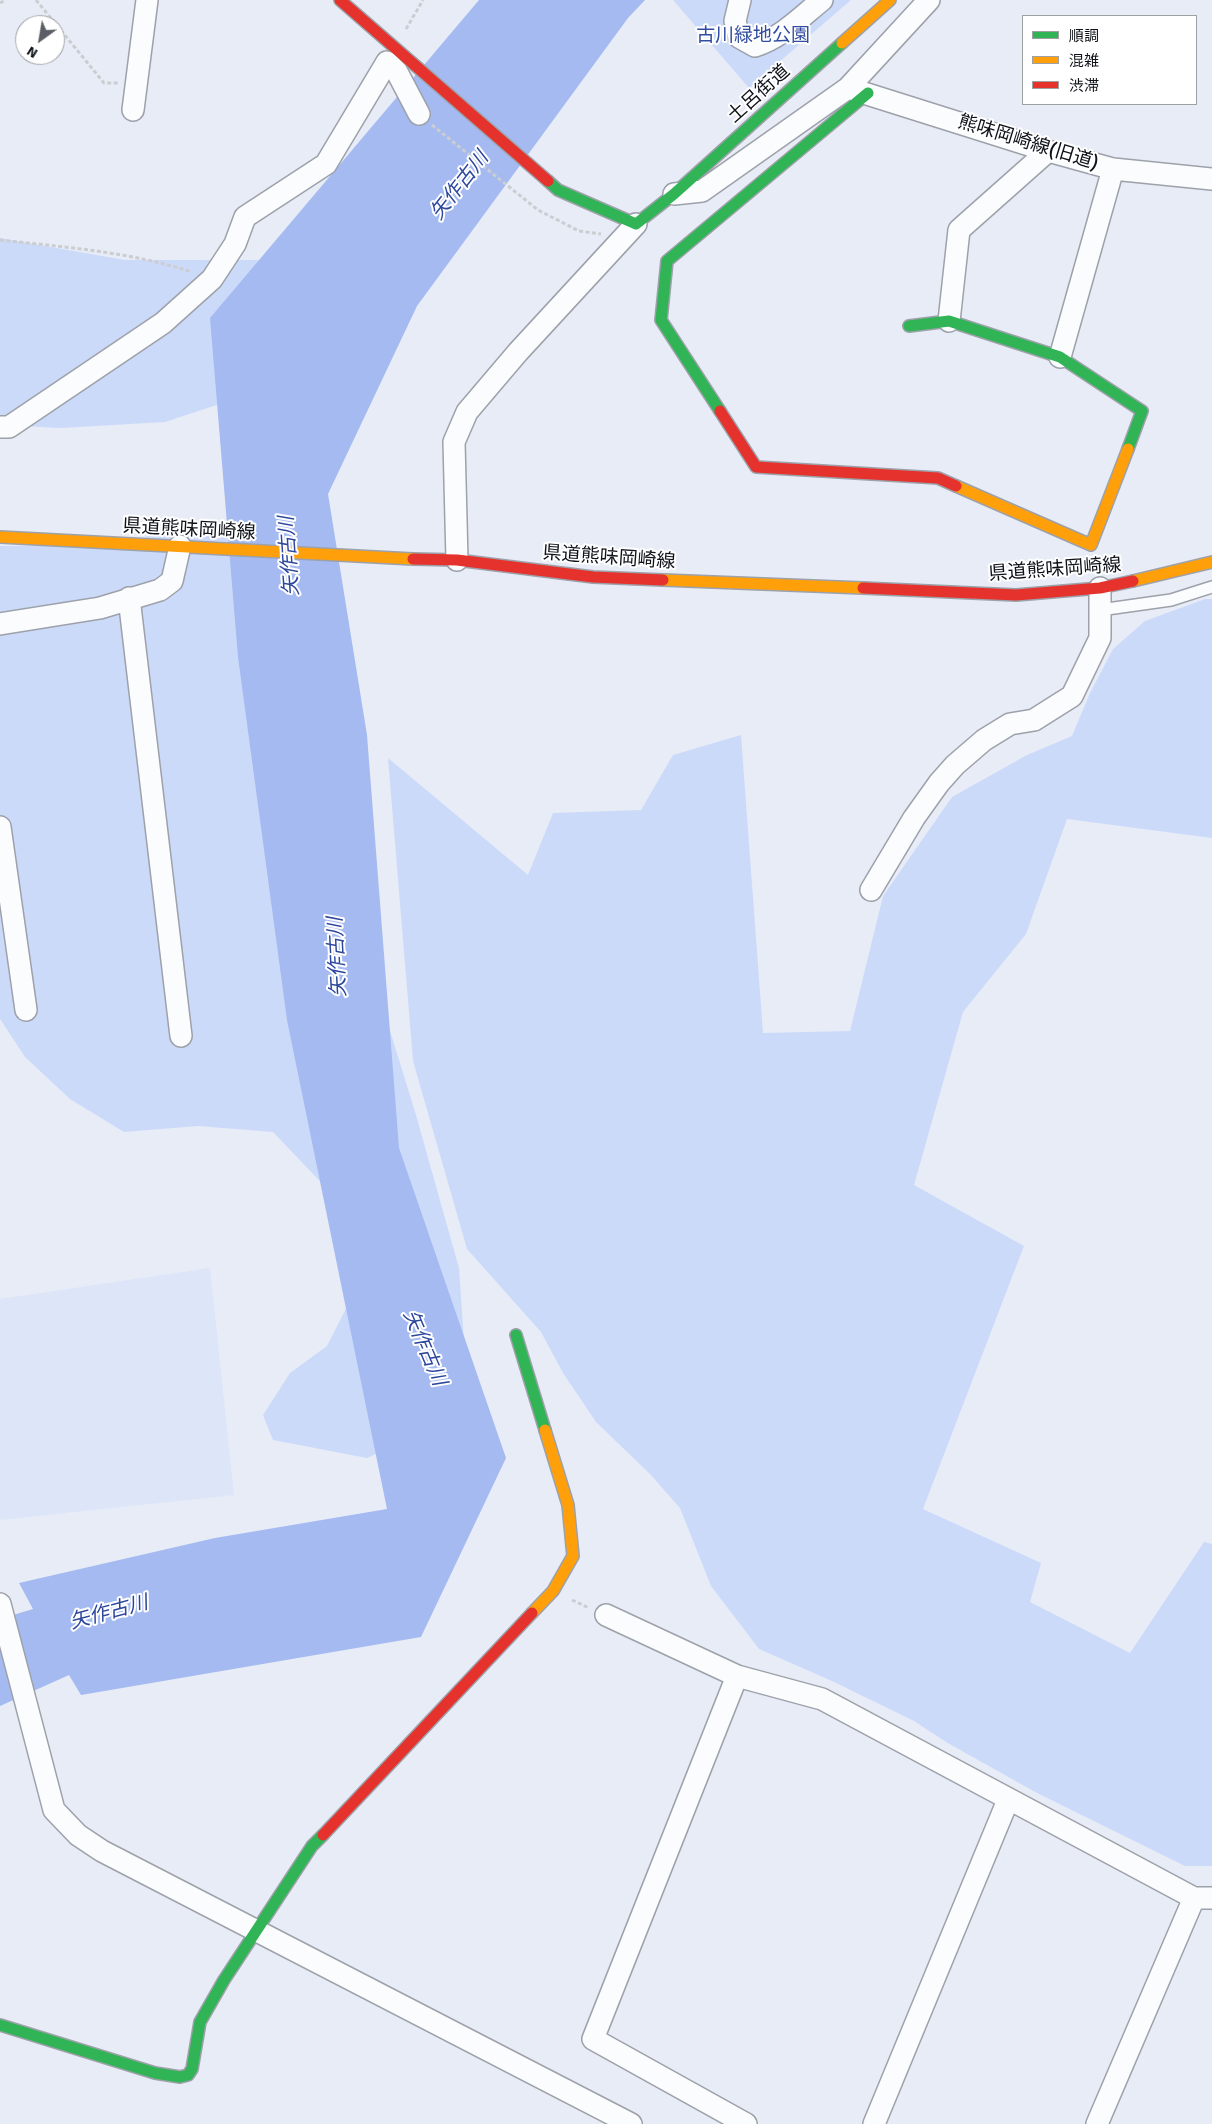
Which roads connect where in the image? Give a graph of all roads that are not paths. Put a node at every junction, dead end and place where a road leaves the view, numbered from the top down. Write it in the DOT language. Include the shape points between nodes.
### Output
graph roads {
  1 [pos="147,0"];
  2 [pos="340,0"];
  3 [pos="740,0"];
  4 [pos="822,0"];
  5 [pos="890,0"];
  6 [pos="929,0"];
  7 [pos="391,55"];
  8 [pos="858,90"];
  9 [pos="133,110"];
  10 [pos="419,114"];
  11 [pos="1048,151"];
  12 [pos="1113,169"];
  13 [pos="1212,179"];
  14 [pos="674,194"];
  15 [pos="629,231"];
  16 [pos="949,321"];
  17 [pos="909,326"];
  18 [pos="1060,356"];
  19 [pos="0,427"];
  20 [pos="0,537"];
  21 [pos="180,546"];
  22 [pos="458,560"];
  23 [pos="1212,562"];
  24 [pos="1212,587"];
  25 [pos="1100,588"];
  26 [pos="129,598"];
  27 [pos="1100,610"];
  28 [pos="0,624"];
  29 [pos="0,827"];
  30 [pos="871,890"];
  31 [pos="26,1010"];
  32 [pos="181,1036"];
  33 [pos="516,1335"];
  34 [pos="0,1604"];
  35 [pos="606,1615"];
  36 [pos="737,1676"];
  37 [pos="1008,1800"];
  38 [pos="1203,1898"];
  39 [pos="256,1932"];
  40 [pos="0,2025"];
  41 [pos="631,2124"];
  42 [pos="746,2124"];
  43 [pos="874,2124"];
  44 [pos="1098,2124"];
  1 -- 9 [label="street"];
  2 -- 7 [label="street"];
  3 -- 4 [label="street" via="735,21 739,37 755,46 784,31"];
  5 -- 14 [label="street, 土呂街道"];
  6 -- 8 [label="street"];
  7 -- 10 [label="street"];
  7 -- 15 [label="street" via="558,190"];
  7 -- 19 [label="street" via="326,164 245,217 235,244 212,278 163,323 8,427"];
  8 -- 11 [label="street, 熊味岡崎線(旧道)"];
  8 -- 14 [label="street" via="702,191"];
  8 -- 18 [label="street" via="667,261 661,320 756,467 938,478 1091,545 1142,411"];
  11 -- 12 [label="street, 熊味岡崎線(旧道)"];
  11 -- 16 [label="street" via="959,230"];
  12 -- 13 [label="street, 熊味岡崎線(旧道)"];
  12 -- 18 [label="street"];
  14 -- 15 [label="street, 土呂街道"];
  15 -- 22 [label="street" via="467,412 454,442"];
  16 -- 17 [label="street"];
  16 -- 18 [label="street"];
  20 -- 21 [label="street, 県道熊味岡崎線"];
  21 -- 22 [label="street, 県道熊味岡崎線"];
  21 -- 26 [label="street" via="172,581 160,590"];
  22 -- 25 [label="street, 県道熊味岡崎線" via="603,578 1016,595"];
  23 -- 25 [label="street, 県道熊味岡崎線"];
  24 -- 27 [label="lane" via="1171,600"];
  25 -- 27 [label="street"];
  26 -- 28 [label="street" via="100,608"];
  26 -- 32 [label="street"];
  27 -- 30 [label="street" via="1100,638 1072,696 1034,720 1010,724 955,764 914,818"];
  29 -- 31 [label="street"];
  33 -- 39 [label="street" via="568,1505 573,1556 553,1591 312,1846"];
  34 -- 39 [label="street" via="54,1810 78,1835 102,1851"];
  35 -- 36 [label="street"];
  36 -- 37 [label="street" via="822,1699"];
  36 -- 42 [label="street" via="593,2039"];
  37 -- 38 [label="street"];
  37 -- 43 [label="street"];
  38 -- 44 [label="street"];
  39 -- 40 [label="street" via="200,2022 188,2076 155,2073"];
  39 -- 41 [label="street"];
}
